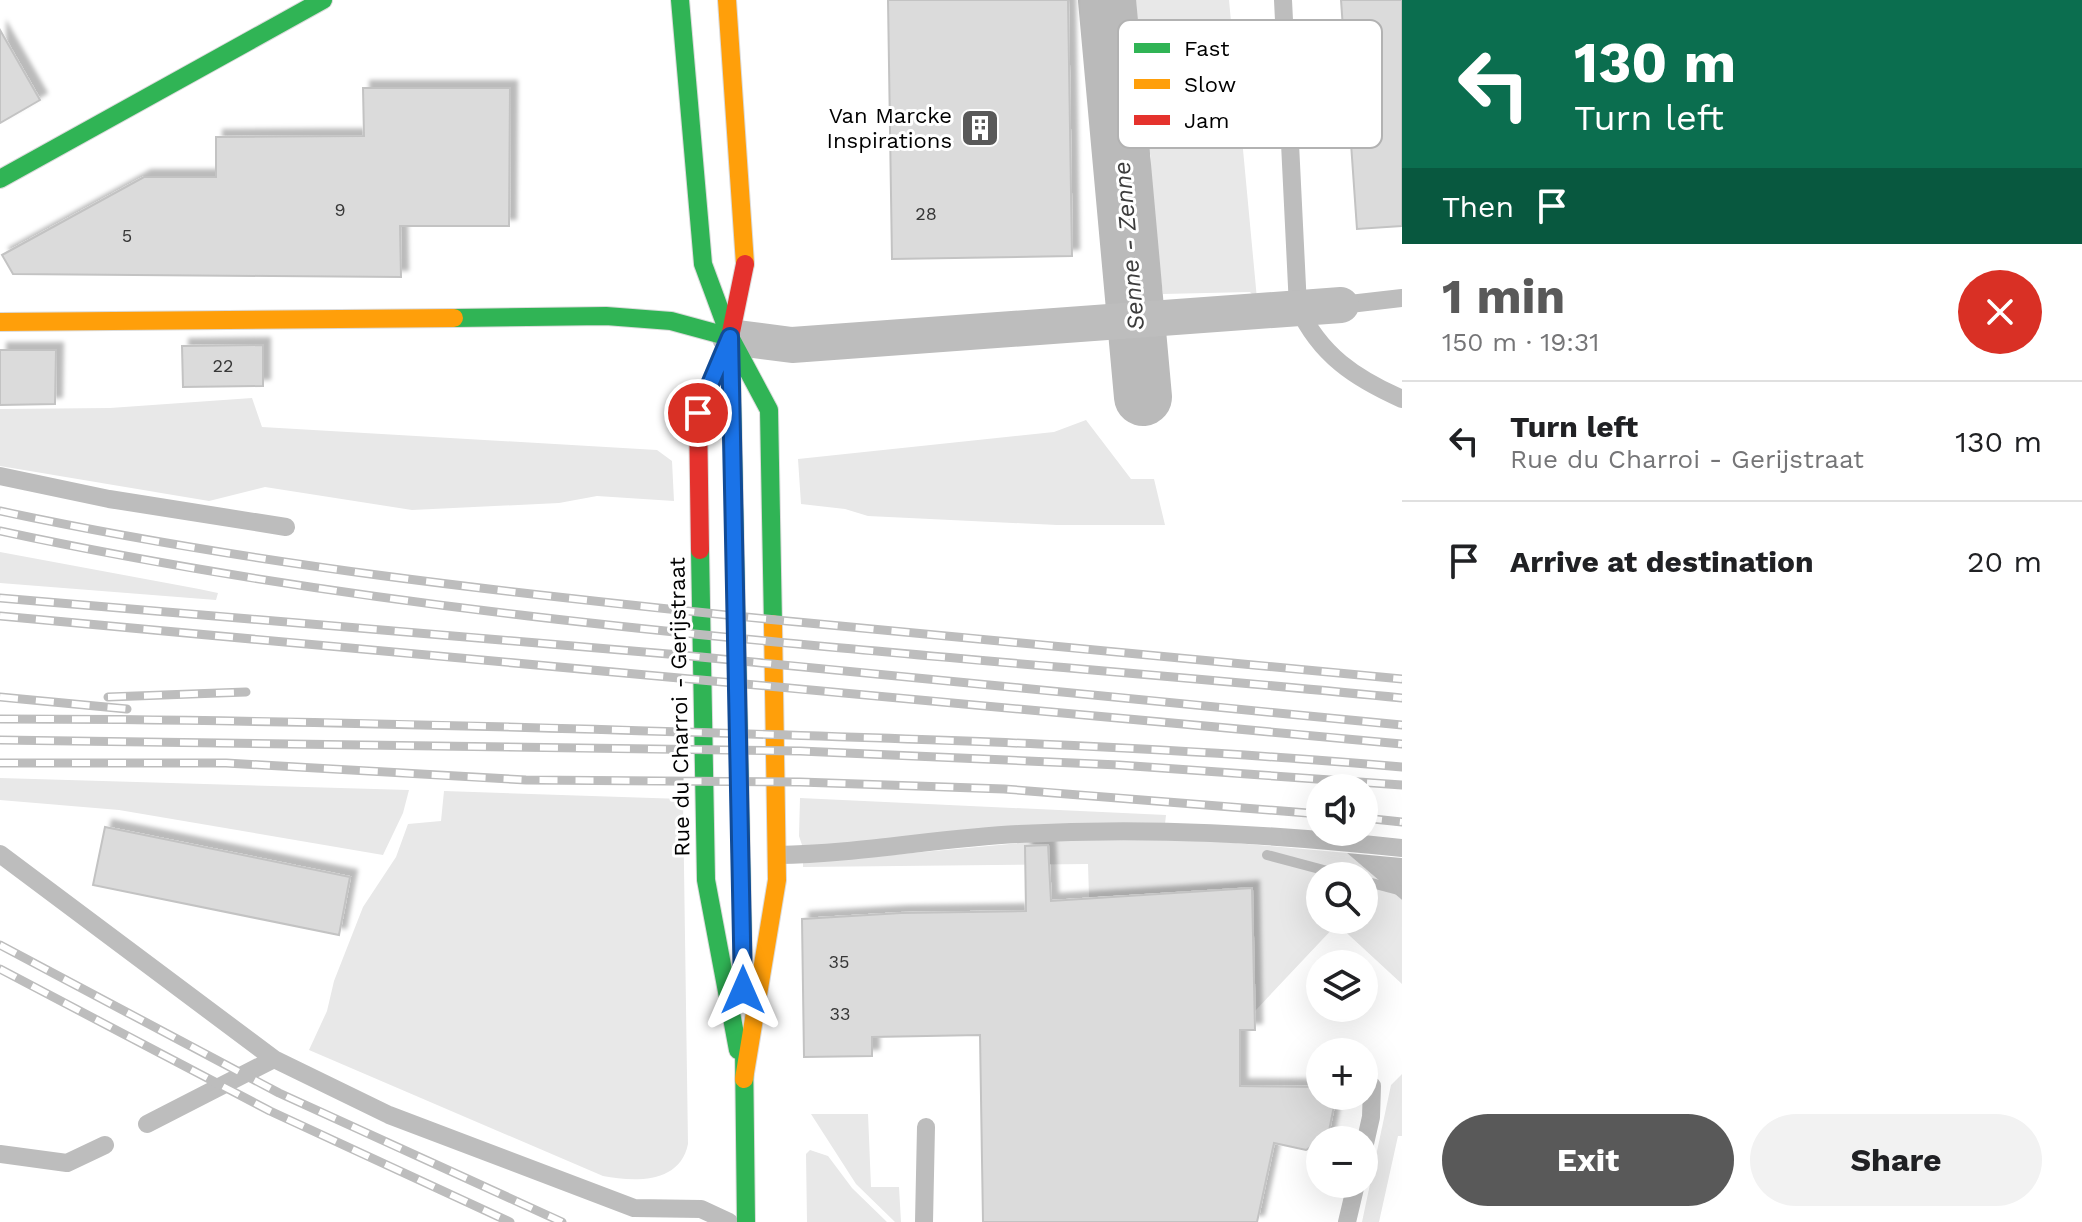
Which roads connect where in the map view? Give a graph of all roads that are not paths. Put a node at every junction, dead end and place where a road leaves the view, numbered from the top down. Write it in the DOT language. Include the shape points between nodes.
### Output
graph roads {
  1 [pos="323,0"];
  2 [pos="680,0"];
  3 [pos="727,0"];
  4 [pos="1283,0"];
  5 [pos="1284,20"];
  6 [pos="1290,148"];
  7 [pos="0,179"];
  8 [pos="1402,298"];
  9 [pos="1341,305"];
  10 [pos="1298,307"];
  11 [pos="0,322"];
  12 [pos="730,337"];
  13 [pos="1402,399"];
  14 [pos="0,476"];
  15 [pos="286,527"];
  16 [pos="1402,848"];
  17 [pos="0,854"];
  18 [pos="777,855"];
  19 [pos="274,1059"];
  20 [pos="744,1079"];
  21 [pos="147,1124"];
  22 [pos="926,1127"];
  23 [pos="105,1145"];
  24 [pos="0,1154"];
  25 [pos="1353,1198"];
  26 [pos="729,1222"];
  27 [pos="746,1222"];
  28 [pos="924,1222"];
  29 [pos="1347,1222"];
  1 -- 7 [label="main road"];
  2 -- 12 [label="main road, Rue du Charroi - Gerijstraat" via="703,264"];
  3 -- 12 [label="main road, Rue du Charroi - Gerijstraat" via="746,257"];
  4 -- 5 [label="lane"];
  6 -- 10 [label="lane"];
  8 -- 9 [label="lane"];
  9 -- 10 [label="street"];
  10 -- 12 [label="street" via="792,345"];
  10 -- 13 [label="lane" via="1311,336 1328,353 1368,384"];
  11 -- 12 [label="main road" via="606,316 671,321"];
  12 -- 18 [label="main road, Rue du Charroi - Gerijstraat" via="769,410"];
  12 -- 20 [label="main road, Rue du Charroi - Gerijstraat"];
  12 -- 20 [label="main road, Rue du Charroi - Gerijstraat" via="698,413 706,880"];
  14 -- 15 [label="lane"];
  16 -- 18 [label="lane" via="1175,829 1015,834"];
  17 -- 19 [label="lane"];
  18 -- 20 [label="main road, Rue du Charroi - Gerijstraat"];
  19 -- 21 [label="lane"];
  19 -- 26 [label="lane" via="389,1115 634,1208 701,1209"];
  20 -- 27 [label="main road, Rue du Charroi - Gerijstraat"];
  22 -- 28 [label="lane"];
  23 -- 24 [label="lane" via="67,1163"];
  25 -- 29 [label="lane"];
}
